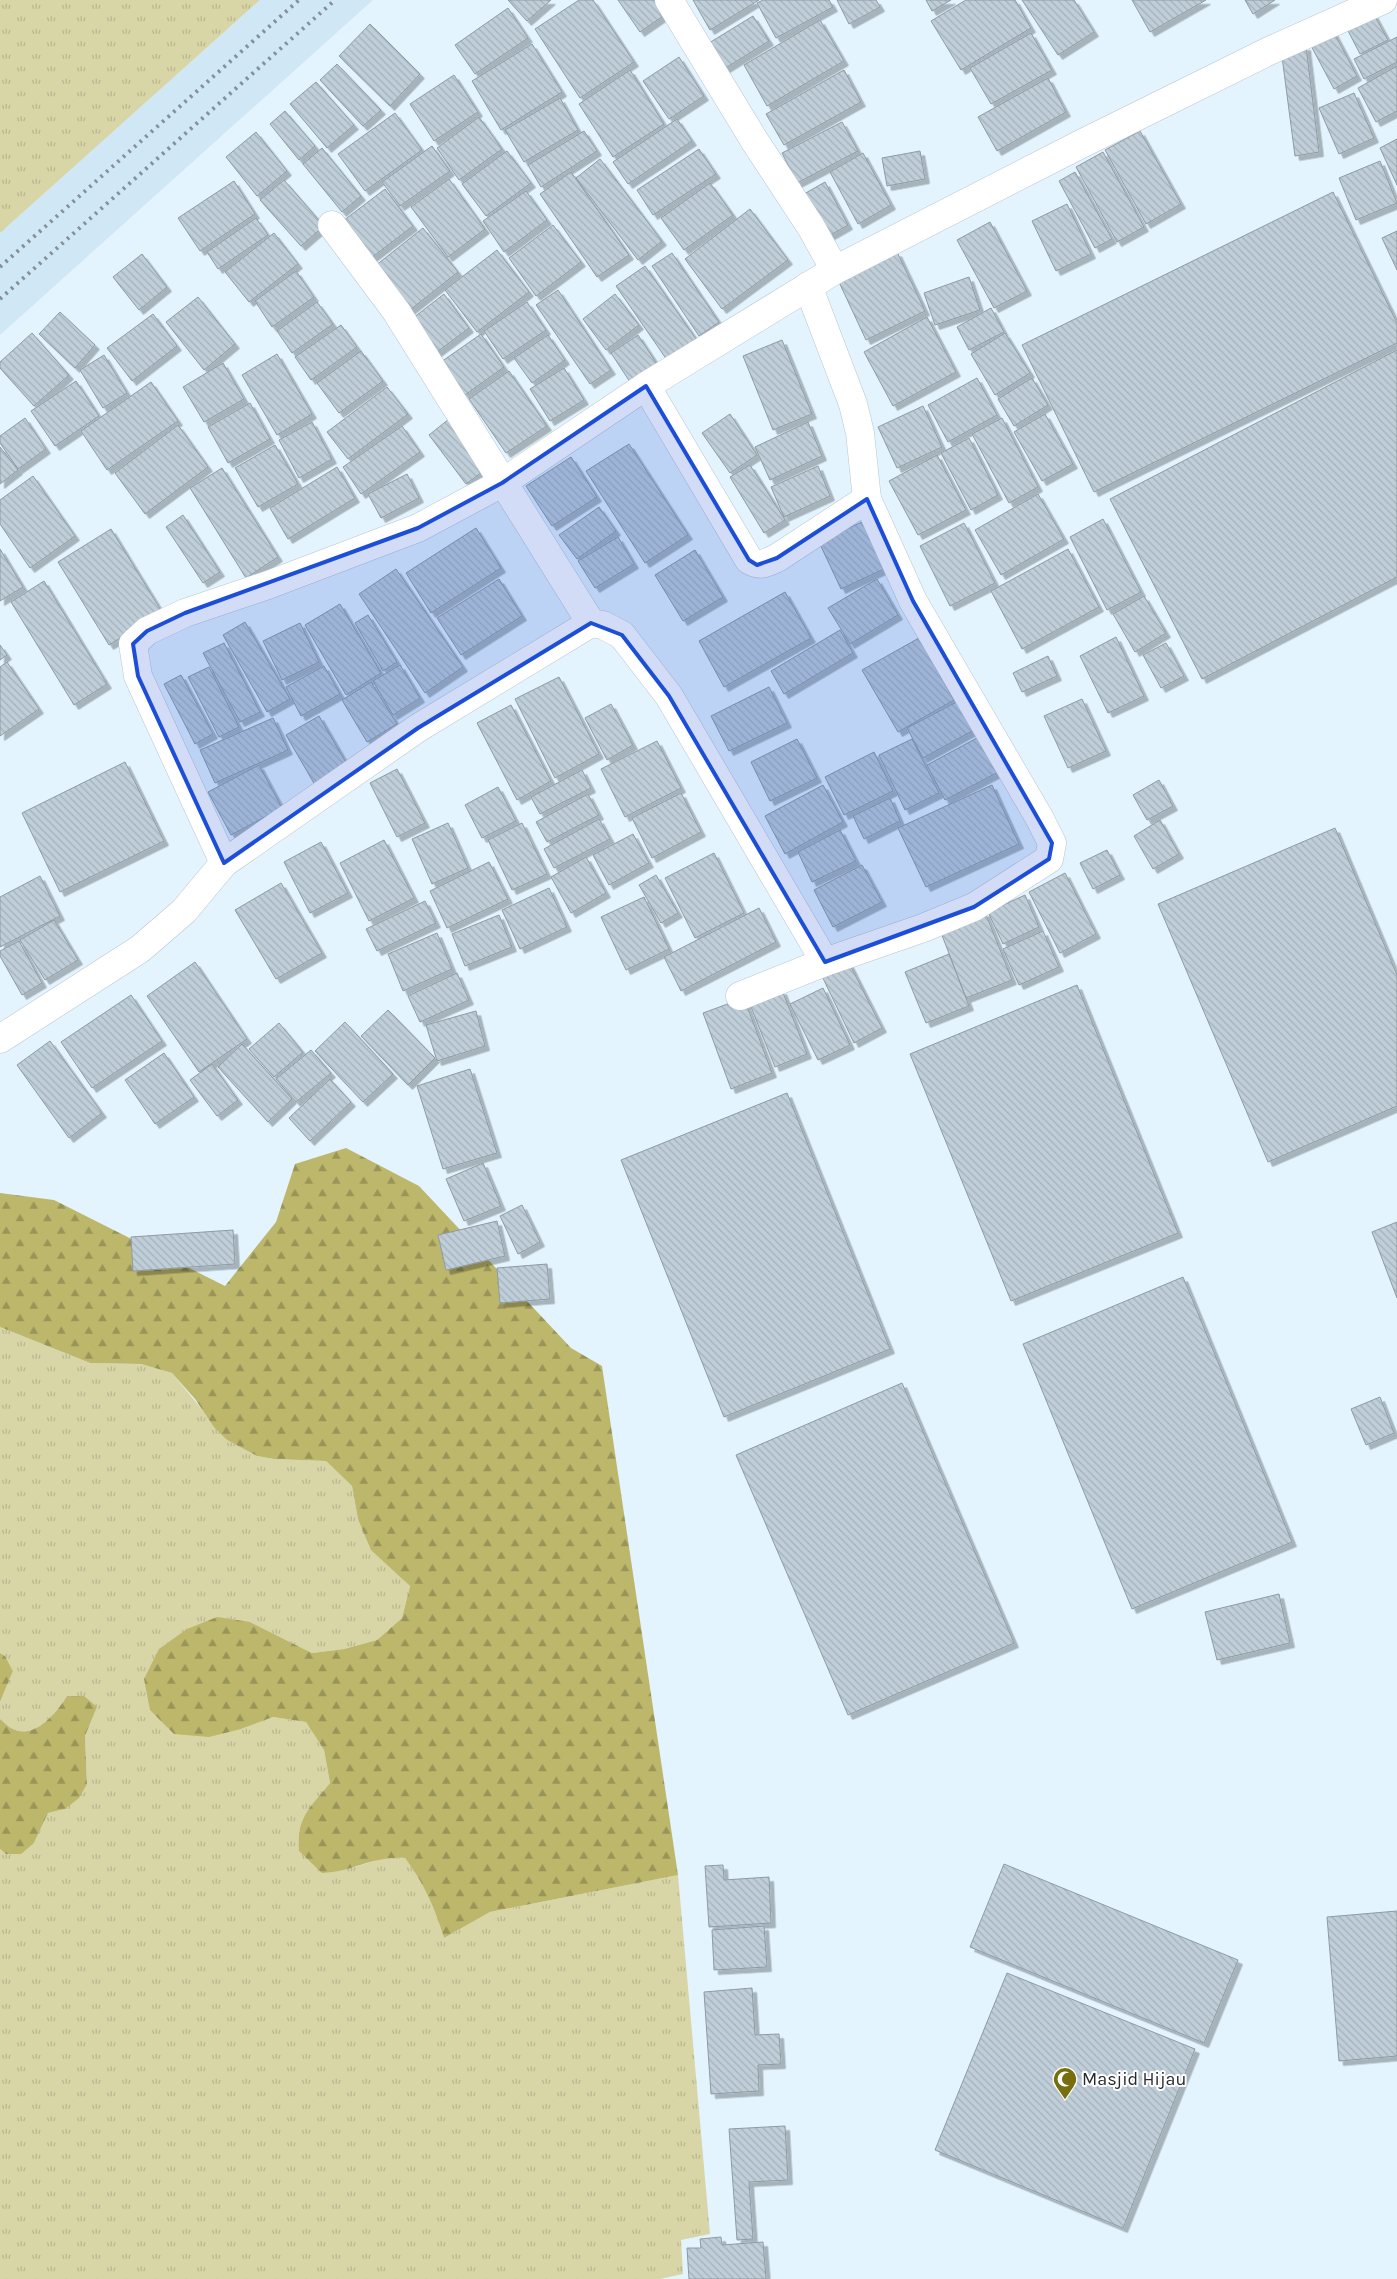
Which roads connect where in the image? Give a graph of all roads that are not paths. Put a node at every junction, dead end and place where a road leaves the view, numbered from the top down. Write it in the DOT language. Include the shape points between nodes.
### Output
graph roads {
  1 [pos="669,0"];
  2 [pos="1382,0"];
  3 [pos="332,225"];
  4 [pos="835,270"];
  5 [pos="808,286"];
  6 [pos="646,386"];
  7 [pos="502,483"];
  8 [pos="867,499"];
  9 [pos="591,623"];
  10 [pos="224,862"];
  11 [pos="825,962"];
  12 [pos="740,996"];
  13 [pos="0,1039"];
  1 -- 4 [label="street"];
  2 -- 4 [label="street" via="1233,69"];
  3 -- 7 [label="street" via="396,311"];
  4 -- 5 [label="street"];
  5 -- 6 [label="street"];
  5 -- 8 [label="street" via="853,404 860,432"];
  6 -- 7 [label="street"];
  6 -- 8 [label="street" via="750,560 757,565 777,558"];
  7 -- 9 [label="street"];
  7 -- 10 [label="street" via="418,528 185,614 147,631 133,644 138,676"];
  8 -- 11 [label="street" via="913,601 1052,843 1048,859 974,907"];
  9 -- 10 [label="street" via="418,728"];
  9 -- 11 [label="street" via="622,635 669,696"];
  10 -- 13 [label="street" via="184,910 140,950"];
  11 -- 12 [label="street"];
}
